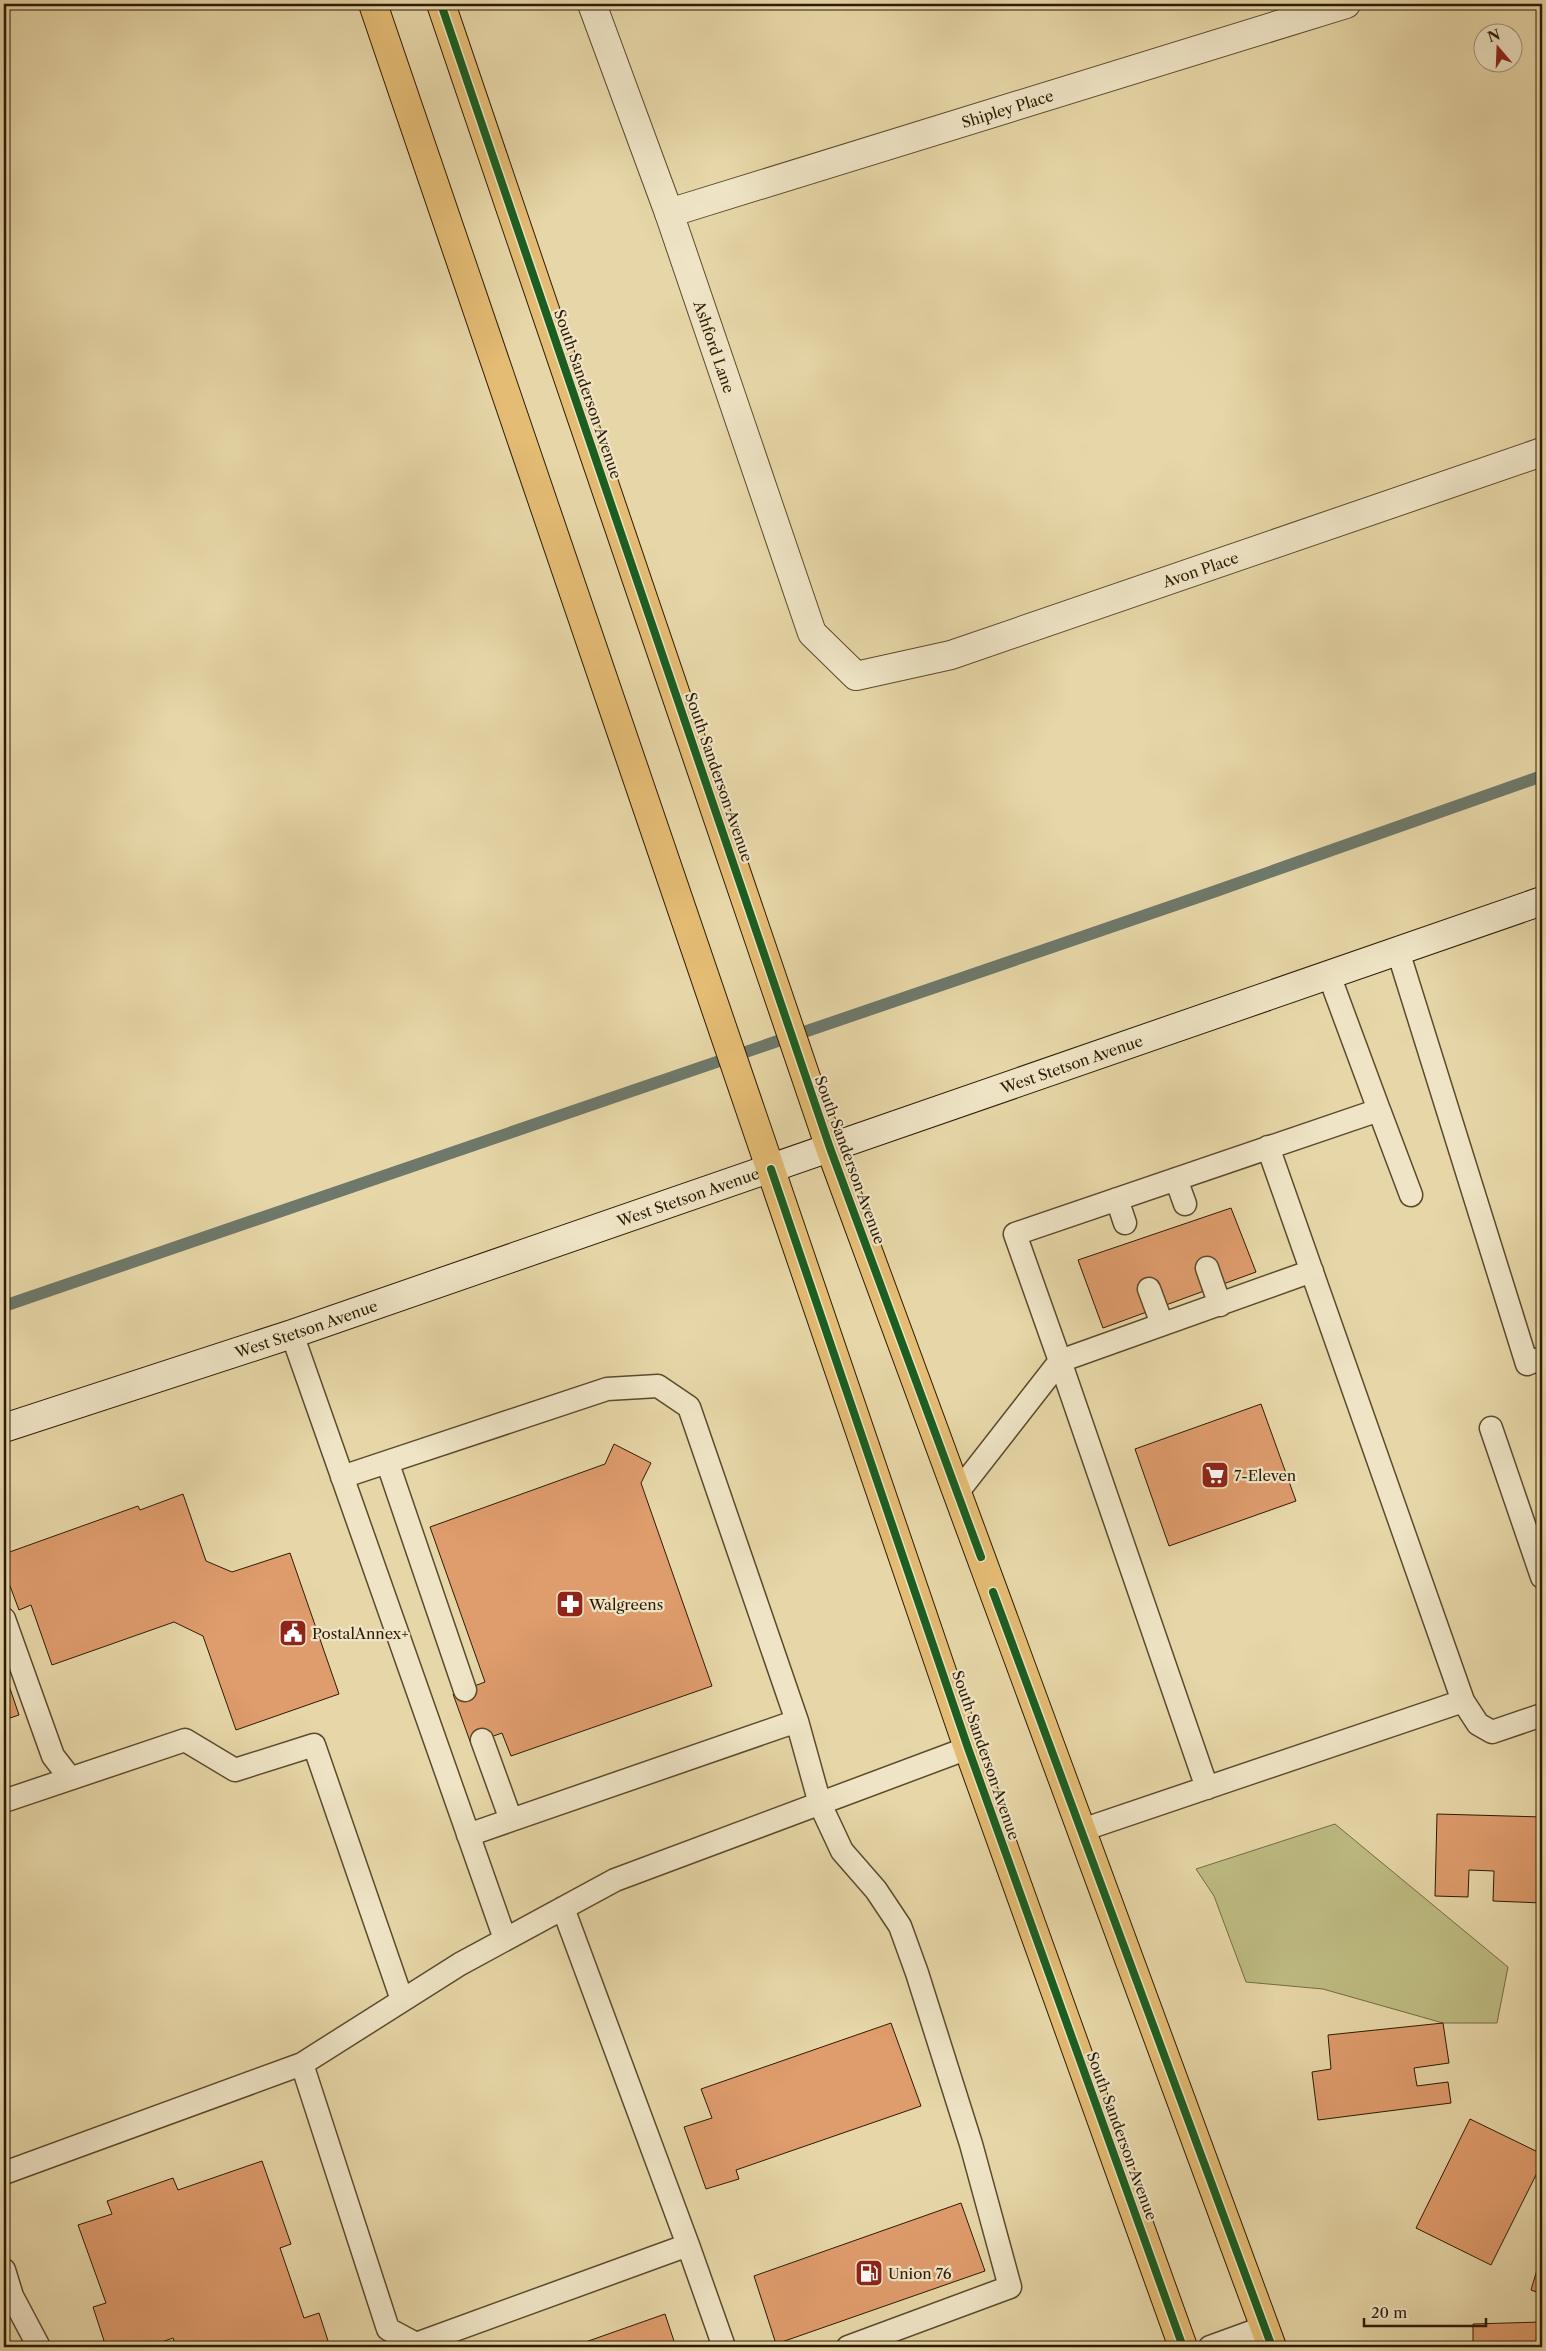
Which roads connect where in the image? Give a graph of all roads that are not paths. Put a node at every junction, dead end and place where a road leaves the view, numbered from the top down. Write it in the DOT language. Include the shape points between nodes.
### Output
graph roads {
  1 [pos="373,4"];
  2 [pos="441,4"];
  3 [pos="592,4"];
  4 [pos="1346,4"];
  5 [pos="670,213"];
  6 [pos="1542,452"];
  7 [pos="856,676"];
  8 [pos="1542,901"];
  9 [pos="1398,951"];
  10 [pos="1329,975"];
  11 [pos="1379,1110"];
  12 [pos="1268,1147"];
  13 [pos="830,1148"];
  14 [pos="771,1169"];
  15 [pos="1176,1179"];
  16 [pos="1410,1195"];
  17 [pos="1117,1199"];
  18 [pos="1185,1204"];
  19 [pos="1126,1223"];
  20 [pos="1207,1268"];
  21 [pos="1312,1271"];
  22 [pos="1149,1290"];
  23 [pos="1220,1305"];
  24 [pos="1162,1324"];
  25 [pos="292,1334"];
  26 [pos="1060,1361"];
  27 [pos="1534,1361"];
  28 [pos="4,1428"];
  29 [pos="1491,1428"];
  30 [pos="388,1464"];
  31 [pos="342,1477"];
  32 [pos="957,1493"];
  33 [pos="1542,1577"];
  34 [pos="4,1619"];
  35 [pos="465,1690"];
  36 [pos="1463,1701"];
  37 [pos="1542,1715"];
  38 [pos="797,1720"];
  39 [pos="482,1740"];
  40 [pos="968,1748"];
  41 [pos="70,1778"];
  42 [pos="1207,1788"];
  43 [pos="4,1802"];
  44 [pos="820,1804"];
  45 [pos="511,1820"];
  46 [pos="1082,1830"];
  47 [pos="468,1834"];
  48 [pos="563,1908"];
  49 [pos="505,1939"];
  50 [pos="402,2000"];
  51 [pos="302,2064"];
  52 [pos="4,2173"];
  53 [pos="688,2245"];
  54 [pos="4,2270"];
  55 [pos="1268,2337"];
  56 [pos="39,2347"];
  57 [pos="724,2347"];
  58 [pos="848,2347"];
  59 [pos="1183,2347"];
  60 [pos="1210,2347"];
  1 -- 14 [label="main road, South Sanderson Avenue"];
  2 -- 13 [label="main road, South Sanderson Avenue"];
  3 -- 5 [label="street, Ashford Lane"];
  4 -- 5 [label="street, Shipley Place"];
  5 -- 7 [label="street, Ashford Lane" via="812,633"];
  6 -- 7 [label="street, Avon Place" via="951,655"];
  8 -- 9 [label="street, West Stetson Avenue"];
  9 -- 10 [label="street, West Stetson Avenue"];
  9 -- 27 [label="lane"];
  10 -- 11 [label="lane"];
  10 -- 13 [label="street, West Stetson Avenue"];
  11 -- 12 [label="lane"];
  11 -- 16 [label="lane"];
  12 -- 15 [label="lane"];
  12 -- 21 [label="lane"];
  13 -- 14 [label="street, West Stetson Avenue"];
  13 -- 32 [label="main road, South Sanderson Avenue"];
  14 -- 25 [label="street, West Stetson Avenue"];
  14 -- 40 [label="main road, South Sanderson Avenue"];
  15 -- 17 [label="lane"];
  15 -- 18 [label="lane"];
  17 -- 19 [label="lane"];
  17 -- 26 [label="lane" via="1015,1234"];
  20 -- 23 [label="lane"];
  21 -- 23 [label="lane"];
  21 -- 36 [label="lane"];
  22 -- 24 [label="lane"];
  23 -- 24 [label="lane"];
  24 -- 26 [label="lane"];
  25 -- 28 [label="street, West Stetson Avenue"];
  25 -- 31 [label="lane"];
  26 -- 32 [label="lane"];
  26 -- 42 [label="lane"];
  29 -- 33 [label="lane"];
  30 -- 31 [label="lane"];
  30 -- 35 [label="lane"];
  30 -- 38 [label="lane" via="607,1389 658,1386 690,1407"];
  31 -- 47 [label="lane"];
  32 -- 46 [label="main road, South Sanderson Avenue"];
  34 -- 41 [label="lane" via="53,1756"];
  36 -- 37 [label="lane" via="1478,1724 1492,1732"];
  36 -- 42 [label="lane"];
  38 -- 44 [label="lane"];
  38 -- 45 [label="lane"];
  39 -- 45 [label="lane"];
  40 -- 44 [label="lane"];
  40 -- 59 [label="main road, South Sanderson Avenue"];
  41 -- 43 [label="lane"];
  41 -- 50 [label="lane" via="185,1740 235,1770 314,1744"];
  42 -- 46 [label="lane"];
  44 -- 48 [label="lane" via="616,1880"];
  44 -- 58 [label="lane" via="842,1851 876,1890 900,1926 971,2144 1010,2287"];
  45 -- 47 [label="lane"];
  46 -- 55 [label="main road, South Sanderson Avenue"];
  47 -- 49 [label="lane"];
  48 -- 49 [label="lane"];
  48 -- 53 [label="lane"];
  49 -- 50 [label="lane"];
  50 -- 51 [label="lane"];
  51 -- 52 [label="lane"];
  51 -- 53 [label="lane" via="388,2329 416,2344"];
  53 -- 57 [label="lane"];
  54 -- 56 [label="lane" via="12,2296"];
  55 -- 60 [label="lane"];
}
